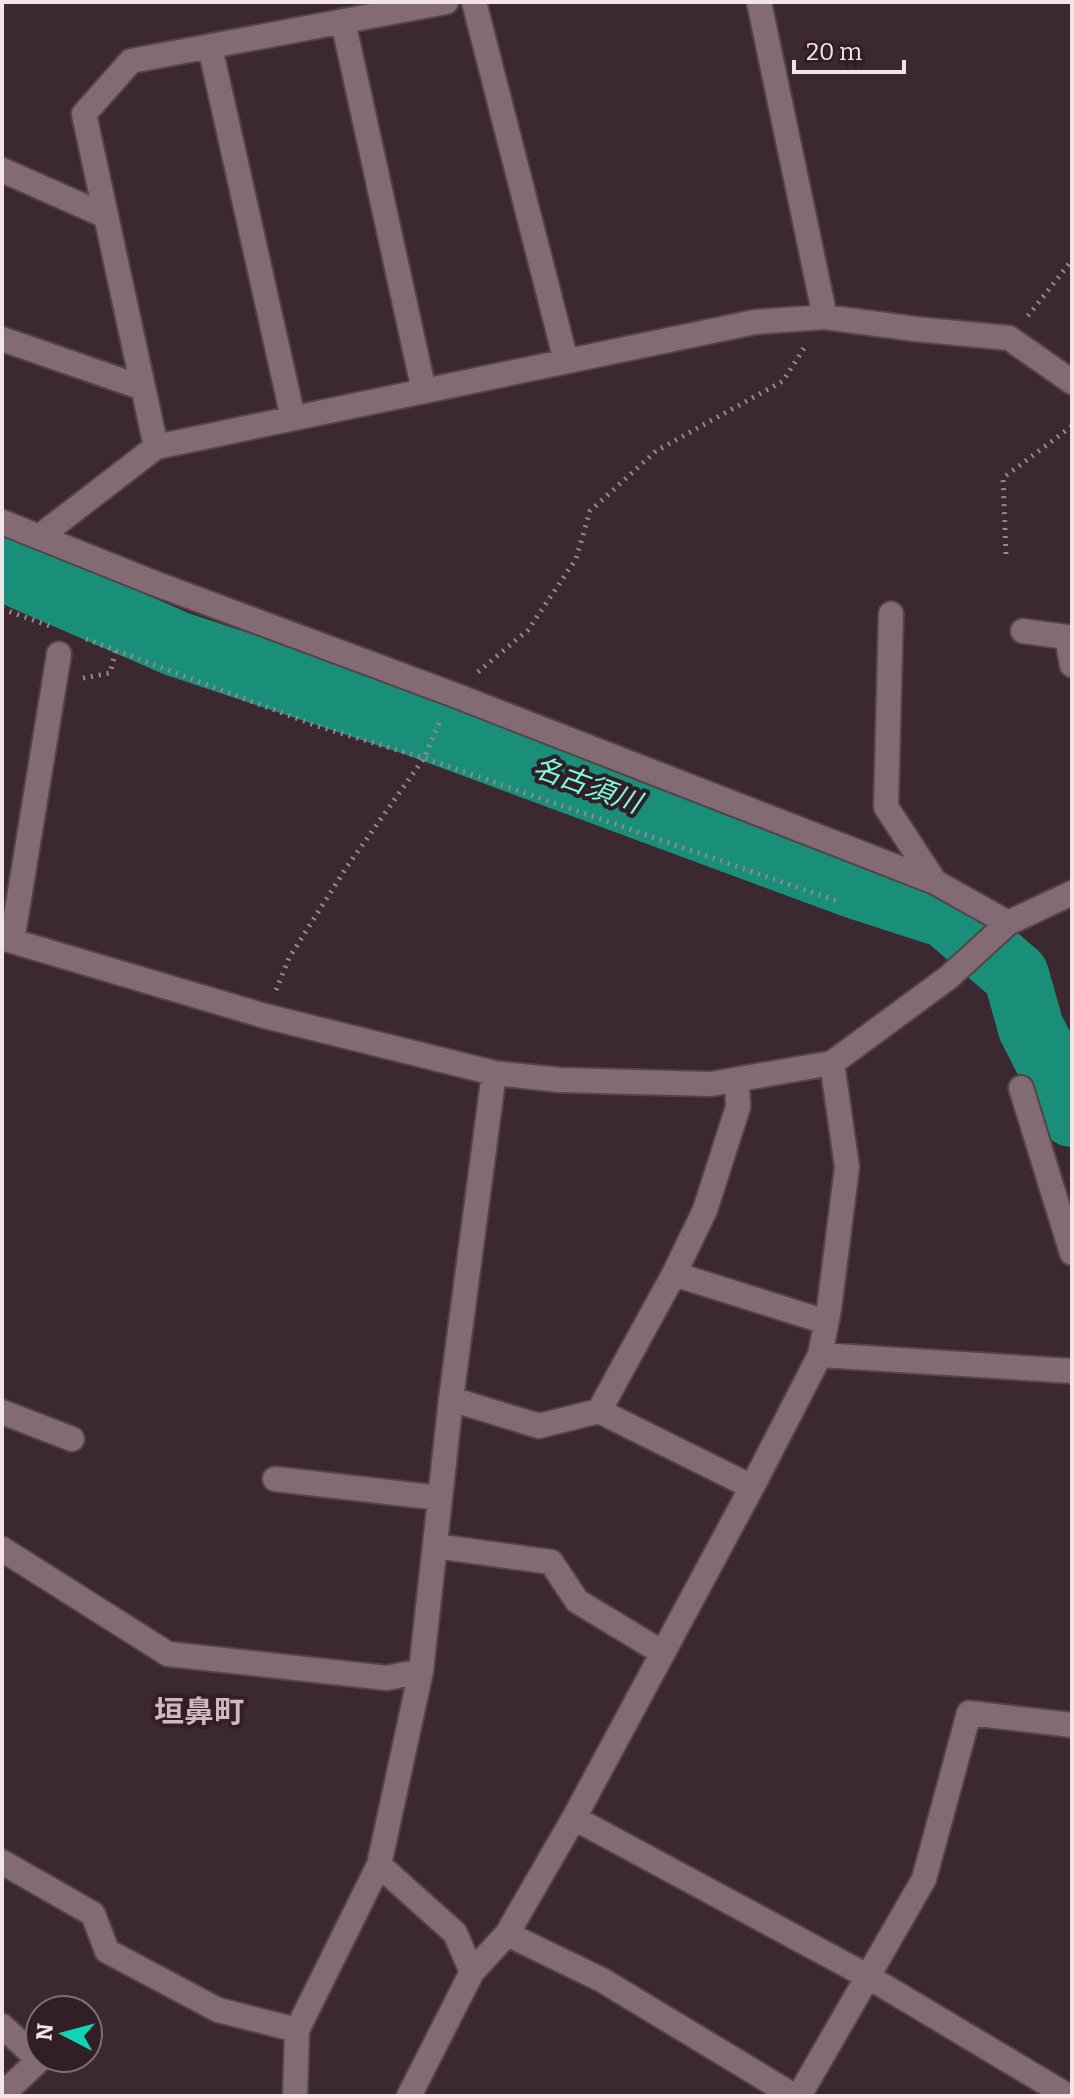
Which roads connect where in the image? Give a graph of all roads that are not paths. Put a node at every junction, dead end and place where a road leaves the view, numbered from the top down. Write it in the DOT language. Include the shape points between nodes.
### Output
graph roads {
  1 [pos="446,2"];
  2 [pos="474,2"];
  3 [pos="759,2"];
  4 [pos="343,21"];
  5 [pos="210,47"];
  6 [pos="2,170"];
  7 [pos="106,216"];
  8 [pos="825,317"];
  9 [pos="2,339"];
  10 [pos="566,361"];
  11 [pos="1072,382"];
  12 [pos="143,388"];
  13 [pos="424,391"];
  14 [pos="293,418"];
  15 [pos="156,447"];
  16 [pos="2,522"];
  17 [pos="39,537"];
  18 [pos="891,614"];
  19 [pos="1023,631"];
  20 [pos="66,644"];
  21 [pos="1072,665"];
  22 [pos="935,882"];
  23 [pos="1072,893"];
  24 [pos="1008,923"];
  25 [pos="7,939"];
  26 [pos="832,1063"];
  27 [pos="494,1073"];
  28 [pos="737,1080"];
  29 [pos="1021,1088"];
  30 [pos="1072,1253"];
  31 [pos="674,1274"];
  32 [pos="826,1322"];
  33 [pos="820,1355"];
  34 [pos="1072,1371"];
  35 [pos="451,1399"];
  36 [pos="599,1411"];
  37 [pos="2,1412"];
  38 [pos="72,1439"];
  39 [pos="275,1479"];
  40 [pos="752,1487"];
  41 [pos="440,1498"];
  42 [pos="435,1546"];
  43 [pos="2,1549"];
  44 [pos="663,1653"];
  45 [pos="421,1671"];
  46 [pos="1072,1725"];
  47 [pos="574,1818"];
  48 [pos="2,1862"];
  49 [pos="379,1865"];
  50 [pos="507,1934"];
  51 [pos="472,1972"];
  52 [pos="867,1976"];
  53 [pos="2,2026"];
  54 [pos="297,2030"];
  55 [pos="2,2095"];
  56 [pos="295,2096"];
  57 [pos="409,2096"];
  58 [pos="796,2096"];
  59 [pos="1068,2096"];
  1 -- 4 [label="street"];
  2 -- 10 [label="street"];
  3 -- 8 [label="street"];
  4 -- 5 [label="street"];
  4 -- 13 [label="street"];
  5 -- 7 [label="street" via="131,61 84,114"];
  5 -- 14 [label="street"];
  6 -- 7 [label="street"];
  7 -- 12 [label="street"];
  8 -- 10 [label="street" via="755,322"];
  8 -- 11 [label="street" via="1009,338"];
  9 -- 12 [label="street"];
  10 -- 13 [label="street"];
  12 -- 15 [label="street"];
  13 -- 14 [label="street"];
  14 -- 15 [label="street"];
  15 -- 17 [label="street"];
  16 -- 17 [label="street"];
  17 -- 22 [label="street"];
  18 -- 22 [label="street" via="886,807"];
  19 -- 21 [label="street" via="1067,637"];
  20 -- 25 [label="street"];
  22 -- 24 [label="street"];
  23 -- 24 [label="street"];
  24 -- 26 [label="street" via="949,977"];
  25 -- 27 [label="street" via="265,1016"];
  26 -- 28 [label="street"];
  26 -- 32 [label="street" via="847,1167"];
  27 -- 28 [label="street" via="560,1080"];
  27 -- 35 [label="street"];
  28 -- 31 [label="street" via="738,1107 705,1210"];
  29 -- 30 [label="street"];
  31 -- 32 [label="street"];
  31 -- 36 [label="street"];
  32 -- 33 [label="street"];
  33 -- 34 [label="street"];
  33 -- 40 [label="street"];
  35 -- 36 [label="street" via="539,1426"];
  35 -- 41 [label="street"];
  36 -- 40 [label="street"];
  37 -- 38 [label="street"];
  39 -- 41 [label="street"];
  40 -- 44 [label="street"];
  41 -- 42 [label="street"];
  42 -- 44 [label="street" via="551,1562 577,1601"];
  42 -- 45 [label="street"];
  43 -- 45 [label="street" via="168,1654 387,1678"];
  44 -- 47 [label="street"];
  45 -- 49 [label="street"];
  46 -- 52 [label="street" via="969,1713 924,1879"];
  47 -- 50 [label="street"];
  47 -- 52 [label="street"];
  48 -- 54 [label="street" via="93,1914 107,1951 218,2010"];
  49 -- 51 [label="street" via="455,1933"];
  49 -- 54 [label="street"];
  50 -- 51 [label="street"];
  50 -- 58 [label="street" via="602,1980"];
  51 -- 57 [label="street"];
  52 -- 58 [label="street"];
  52 -- 59 [label="street"];
  53 -- 55 [label="street" via="39,2060"];
  54 -- 56 [label="street"];
}
